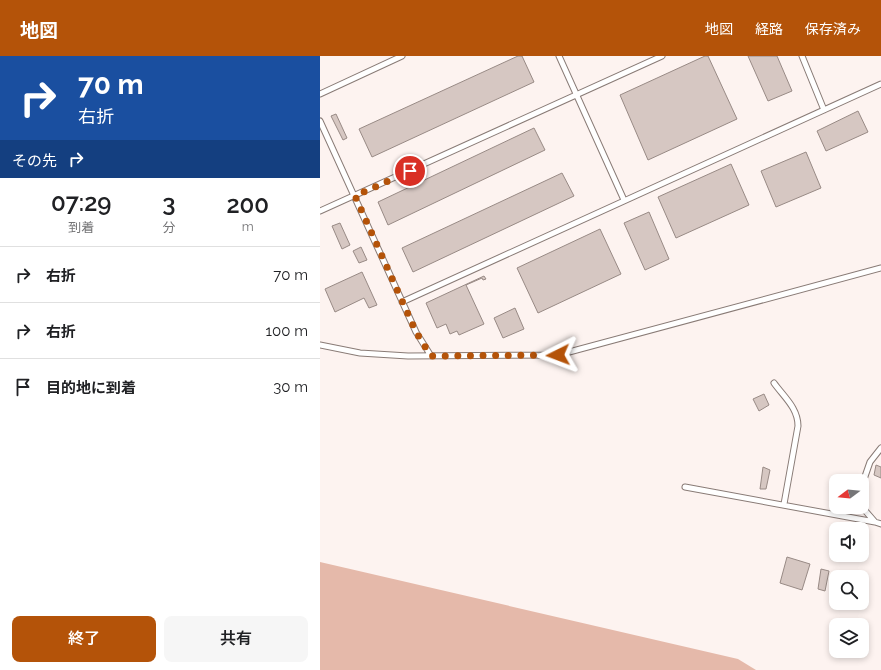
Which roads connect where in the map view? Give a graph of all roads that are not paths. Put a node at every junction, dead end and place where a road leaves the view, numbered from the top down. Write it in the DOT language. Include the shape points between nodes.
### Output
graph roads {
  1 [pos="402,56"];
  2 [pos="559,56"];
  3 [pos="662,56"];
  4 [pos="802,56"];
  5 [pos="881,84"];
  6 [pos="320,94"];
  7 [pos="577,95"];
  8 [pos="824,110"];
  9 [pos="320,121"];
  10 [pos="355,196"];
  11 [pos="624,200"];
  12 [pos="320,211"];
  13 [pos="881,268"];
  14 [pos="402,302"];
  15 [pos="320,345"];
  16 [pos="431,356"];
  17 [pos="774,383"];
  18 [pos="881,448"];
  19 [pos="866,474"];
  20 [pos="685,487"];
  21 [pos="784,504"];
  22 [pos="868,514"];
  23 [pos="875,522"];
  24 [pos="881,524"];
  1 -- 6 [label="lane"];
  2 -- 7 [label="lane"];
  3 -- 7 [label="lane"];
  4 -- 8 [label="lane"];
  5 -- 8 [label="lane"];
  7 -- 10 [label="lane"];
  7 -- 11 [label="lane"];
  8 -- 11 [label="lane"];
  9 -- 10 [label="lane"];
  10 -- 12 [label="lane"];
  10 -- 14 [label="lane"];
  11 -- 14 [label="lane"];
  13 -- 16 [label="lane" via="558,355"];
  14 -- 16 [label="lane" via="419,338"];
  15 -- 16 [label="lane" via="360,353"];
  17 -- 21 [label="lane" via="798,417"];
  18 -- 19 [label="lane" via="870,462"];
  20 -- 21 [label="lane"];
  21 -- 23 [label="lane"];
  22 -- 23 [label="lane"];
  23 -- 24 [label="lane"];
}
